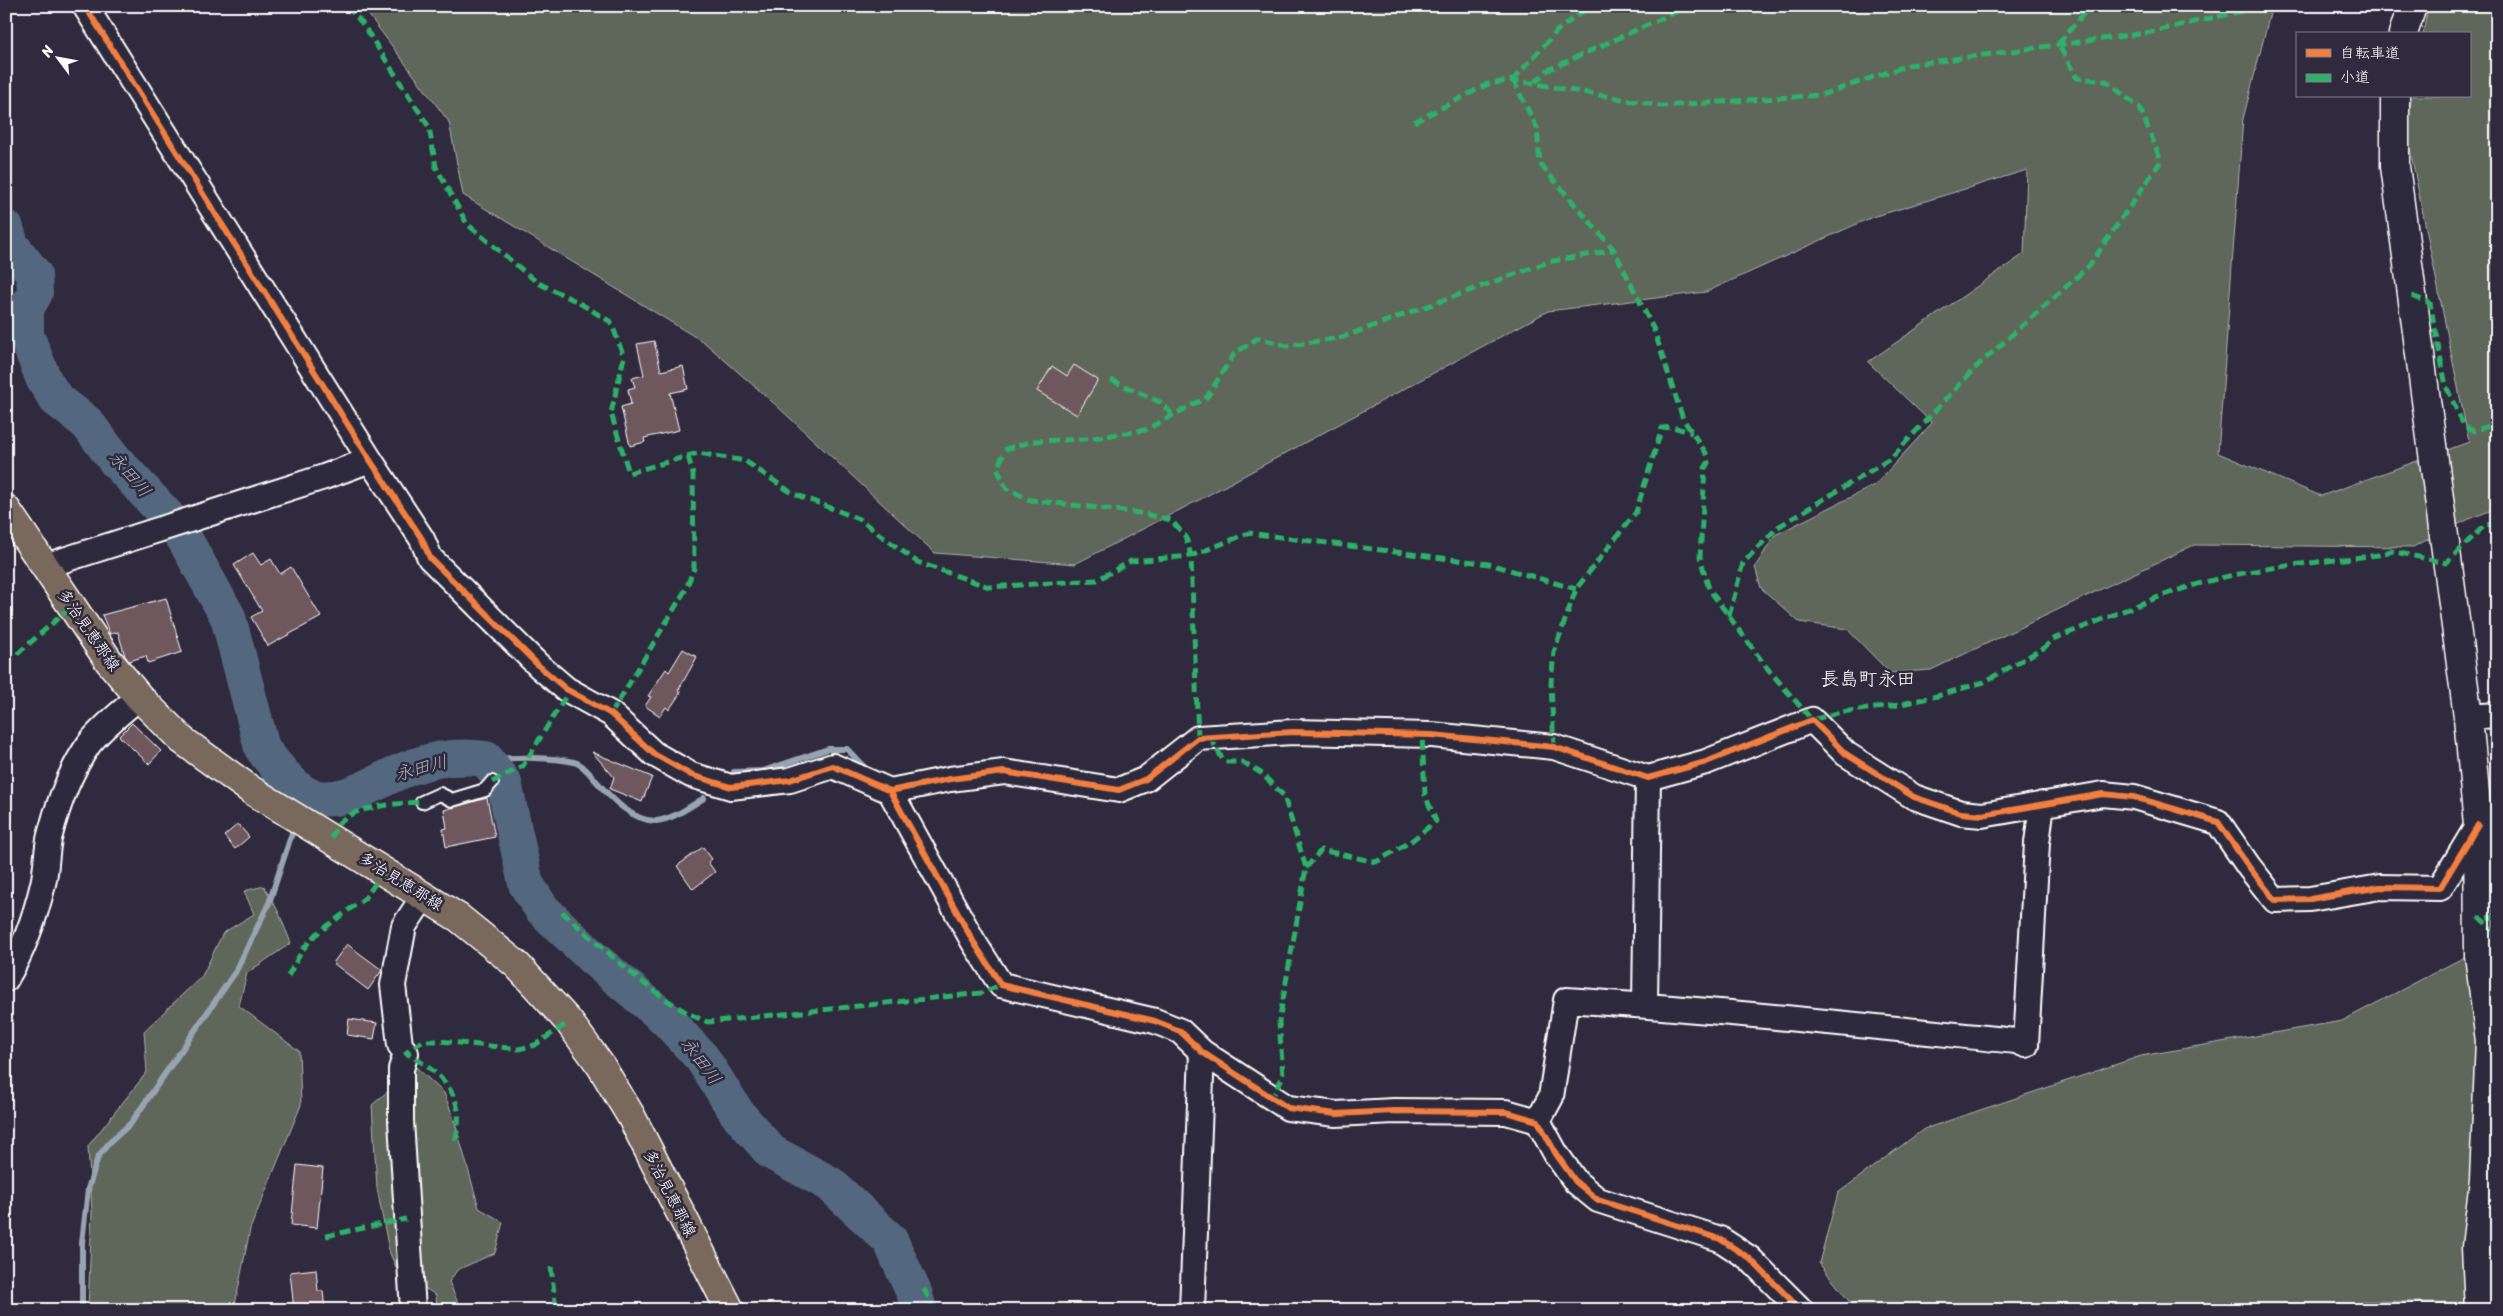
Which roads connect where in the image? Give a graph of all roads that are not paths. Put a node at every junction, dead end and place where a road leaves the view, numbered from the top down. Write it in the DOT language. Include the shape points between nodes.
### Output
graph roads {
  1 [pos="85,6"];
  2 [pos="2412,6"];
  3 [pos="2404,32"];
  4 [pos="2395,98"];
  5 [pos="370,460"];
  6 [pos="6,509"];
  7 [pos="45,566"];
  8 [pos="139,697"];
  9 [pos="2497,715"];
  10 [pos="2468,716"];
  11 [pos="1648,778"];
  12 [pos="492,782"];
  13 [pos="890,792"];
  14 [pos="422,802"];
  15 [pos="2042,804"];
  16 [pos="2478,825"];
  17 [pos="424,896"];
  18 [pos="6,979"];
  19 [pos="1644,1005"];
  20 [pos="1202,1052"];
  21 [pos="1538,1121"];
  22 [pos="413,1310"];
  23 [pos="730,1310"];
  24 [pos="1192,1310"];
  25 [pos="1801,1310"];
  26 [pos="2479,1310"];
  1 -- 5 [label="street"];
  2 -- 3 [label="street"];
  4 -- 10 [label="street" via="2396,166"];
  5 -- 7 [label="street"];
  5 -- 13 [label="street" via="422,539 430,558 539,666 566,689 611,714 654,754 690,775 731,787 790,780 833,766"];
  6 -- 7 [label="main road, 多治見恵那線"];
  7 -- 8 [label="main road, 多治見恵那線" via="109,661"];
  8 -- 17 [label="main road, 多治見恵那線" via="206,760"];
  8 -- 18 [label="street" via="89,744 66,787 50,836 33,921 23,950"];
  9 -- 10 [label="street"];
  10 -- 16 [label="street"];
  11 -- 13 [label="street" via="1554,747 1432,735 1293,732 1198,738 1146,779 1120,790 1004,772"];
  11 -- 15 [label="street" via="1706,762 1812,720 1846,754 1914,797 1961,813 1982,815"];
  11 -- 19 [label="street"];
  12 -- 14 [label="lane" via="485,790 452,800 440,794"];
  13 -- 20 [label="street" via="1001,985 1155,1021 1180,1031"];
  15 -- 16 [label="street" via="2103,794 2134,798 2218,822 2275,900 2310,899 2380,887 2440,888"];
  15 -- 19 [label="street" via="2026,1045 1978,1037"];
  16 -- 26 [label="street" via="2479,955 2490,1041 2484,1180 2476,1247"];
  17 -- 22 [label="street" via="404,926 393,984 400,1045 406,1053 401,1069 400,1121"];
  17 -- 23 [label="main road, 多治見恵那線" via="459,918 517,965 601,1066 631,1116"];
  19 -- 21 [label="street" via="1566,1000 1551,1096"];
  20 -- 21 [label="street" via="1288,1108 1336,1114 1506,1112"];
  20 -- 24 [label="street"];
  21 -- 25 [label="street" via="1576,1182 1598,1200 1720,1240 1750,1258"];
}
